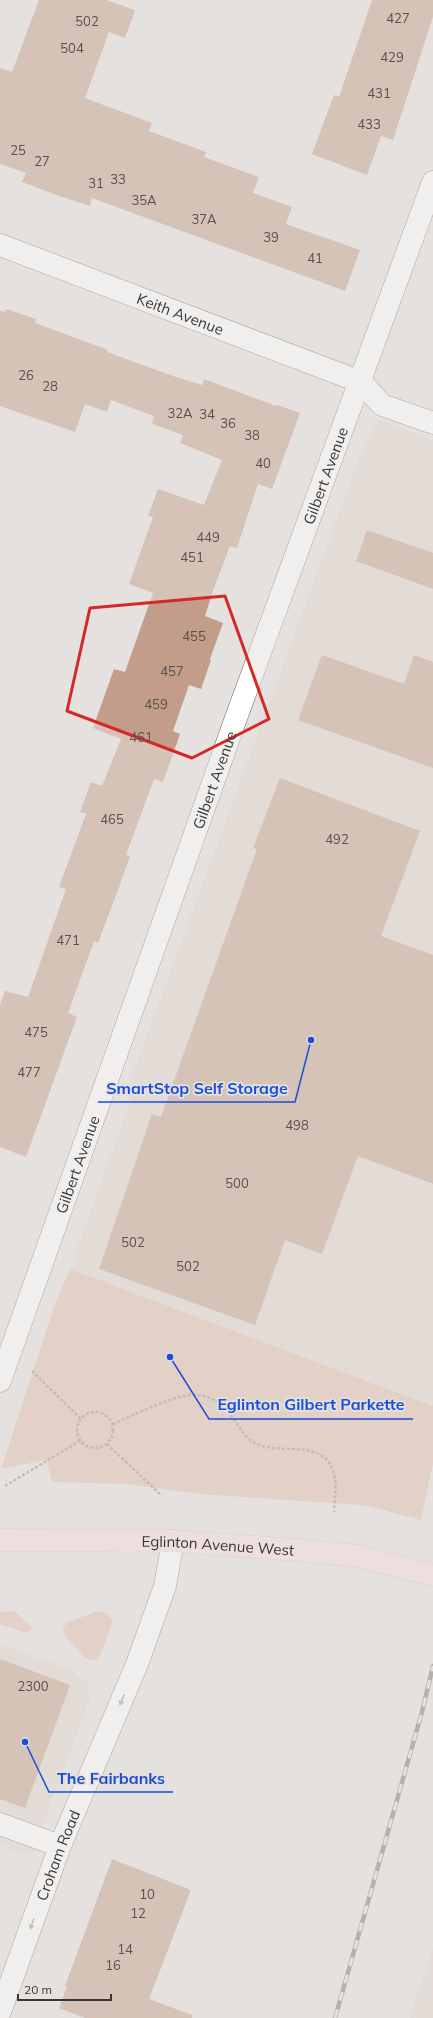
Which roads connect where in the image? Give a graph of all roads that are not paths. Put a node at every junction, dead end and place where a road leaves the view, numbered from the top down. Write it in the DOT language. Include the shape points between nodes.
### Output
graph roads {
  1 [pos="433,182"];
  2 [pos="0,245"];
  3 [pos="361,382"];
  4 [pos="433,423"];
  5 [pos="0,1381"];
  6 [pos="0,1540"];
  7 [pos="173,1541"];
  8 [pos="433,1575"];
  9 [pos="0,1824"];
  10 [pos="60,1846"];
  11 [pos="0,2012"];
  1 -- 3 [label="street, Gilbert Avenue"];
  2 -- 3 [label="street, Keith Avenue"];
  3 -- 4 [label="street" via="382,404"];
  3 -- 5 [label="street, Gilbert Avenue" via="236,718"];
  6 -- 7 [label="main road, Eglinton Avenue West"];
  7 -- 8 [label="main road, Eglinton Avenue West" via="357,1556"];
  7 -- 10 [label="street, Croham Road, one-way" via="165,1586 137,1664"];
  9 -- 10 [label="street"];
  10 -- 11 [label="street, Croham Road, one-way"];
}
